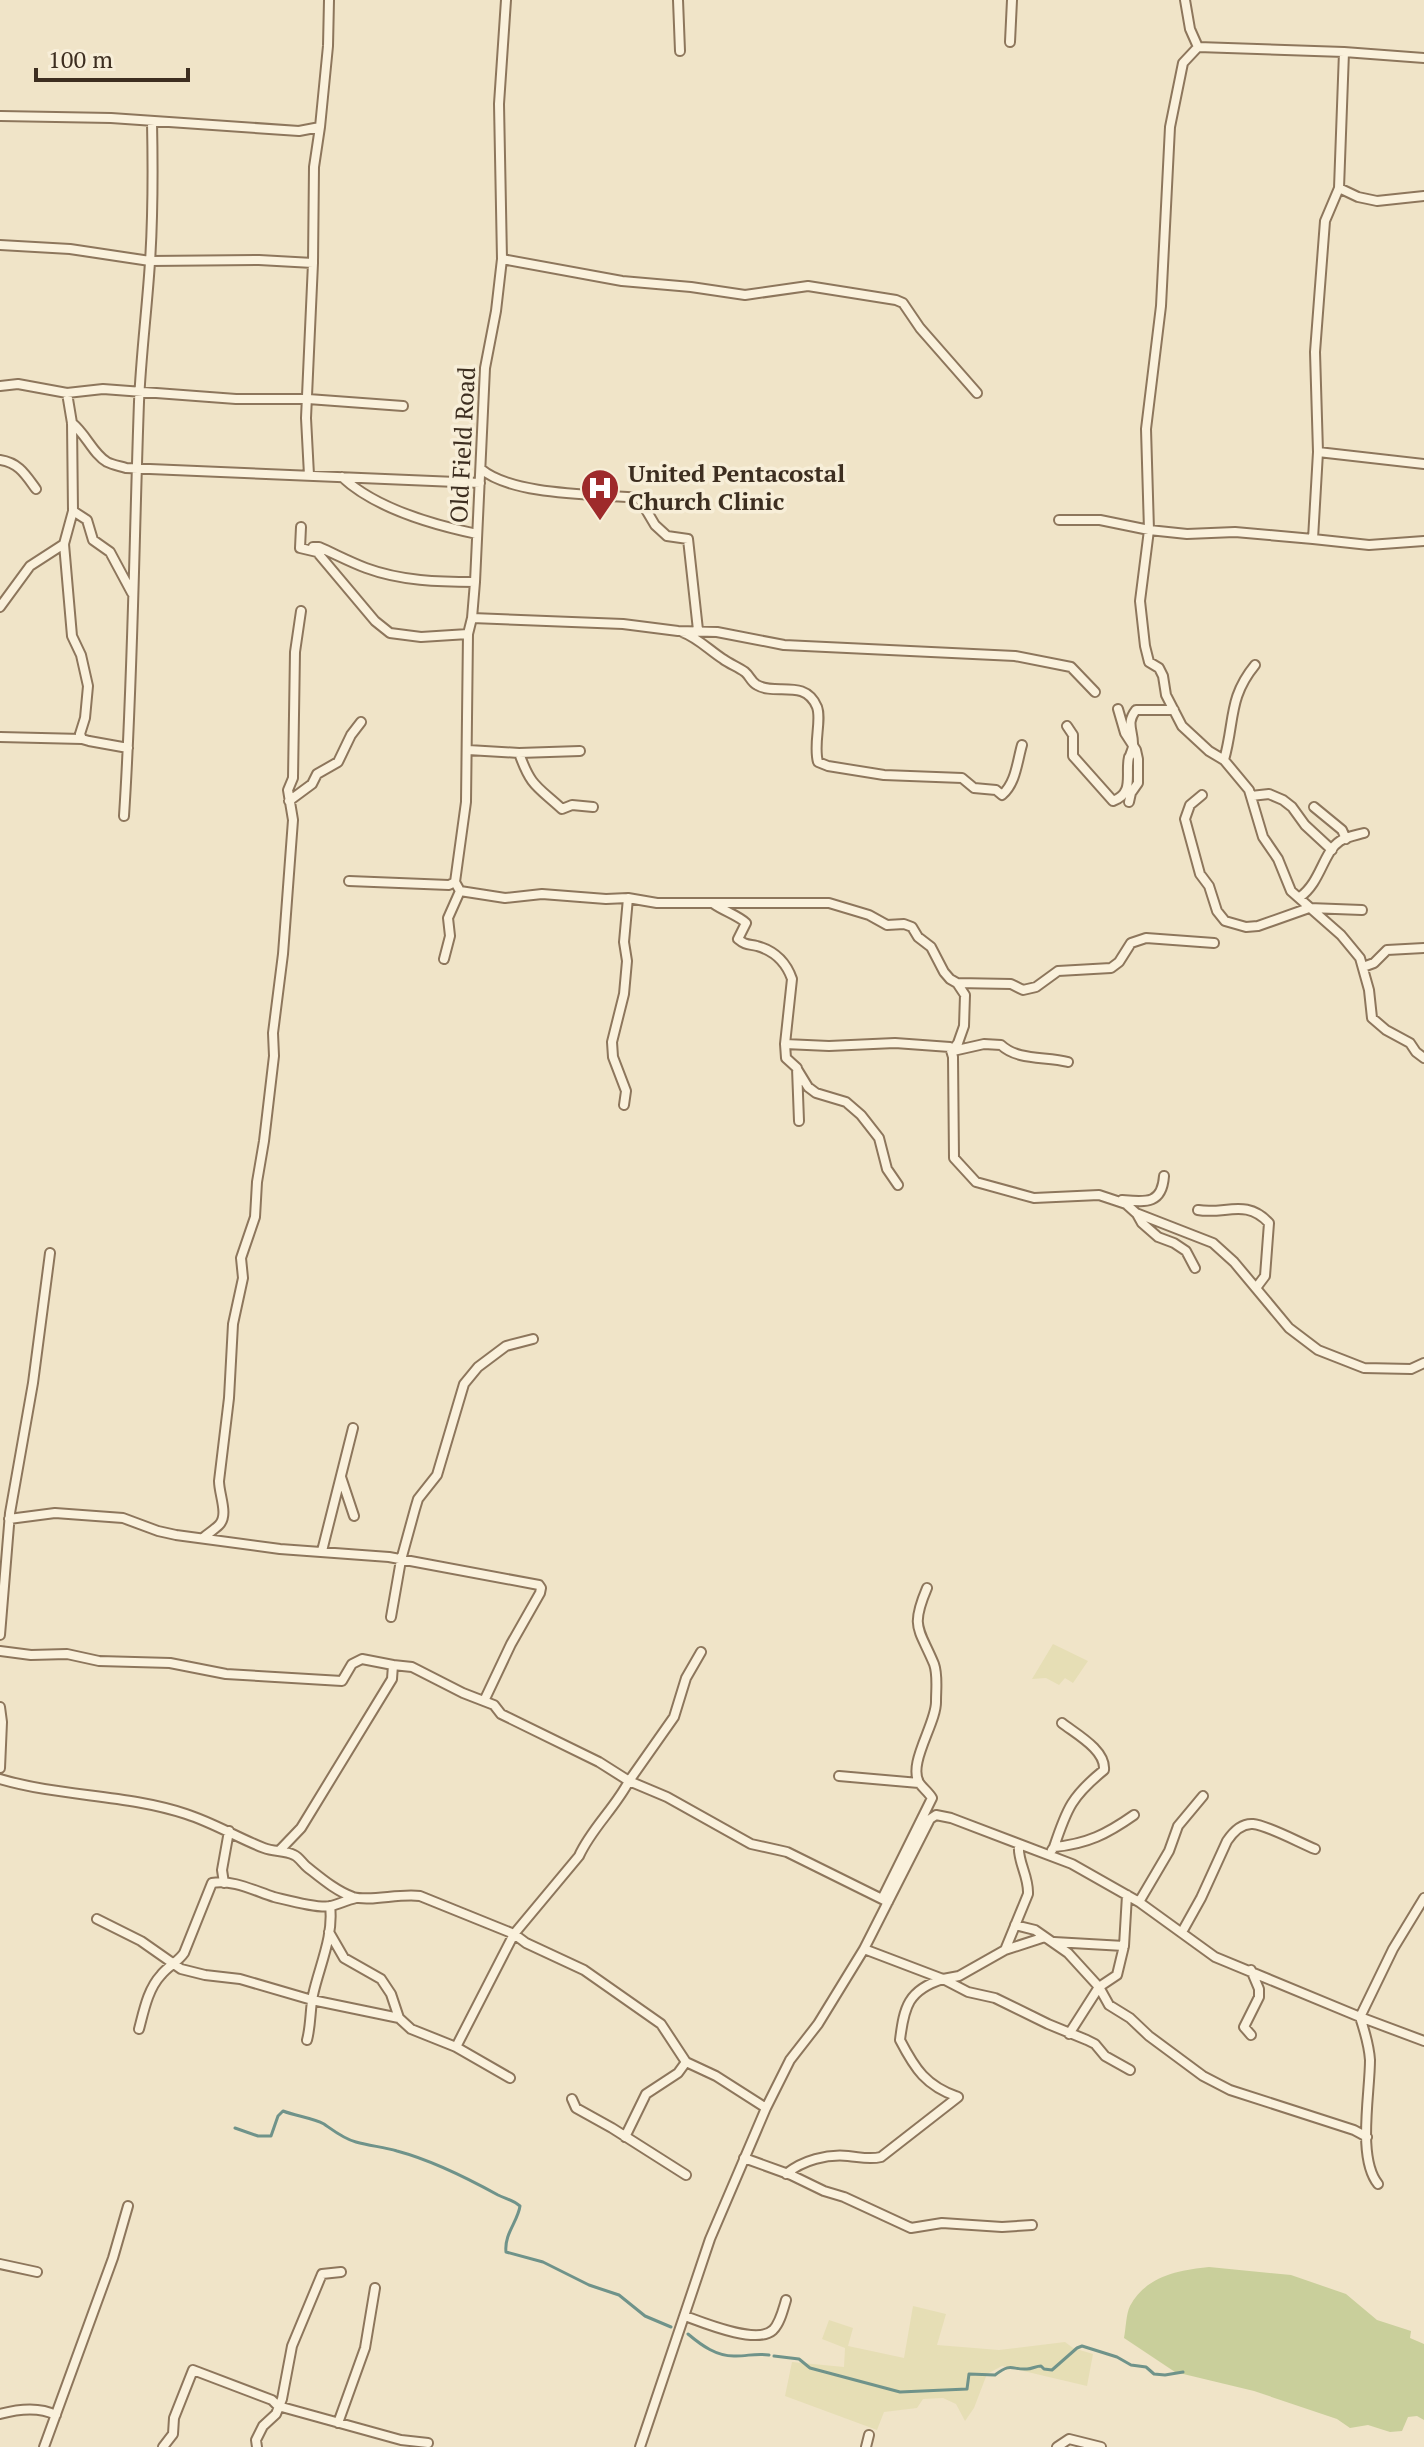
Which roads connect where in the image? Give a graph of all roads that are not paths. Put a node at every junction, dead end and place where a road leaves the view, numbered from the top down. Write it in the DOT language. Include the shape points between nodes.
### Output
graph roads {
  1 [pos="329,0"];
  2 [pos="506,0"];
  3 [pos="678,0"];
  4 [pos="1012,0"];
  5 [pos="1185,0"];
  6 [pos="1010,42"];
  7 [pos="1198,47"];
  8 [pos="680,51"];
  9 [pos="1344,52"];
  10 [pos="1424,58"];
  11 [pos="1,116"];
  12 [pos="152,122"];
  13 [pos="320,127"];
  14 [pos="1339,188"];
  15 [pos="1424,196"];
  16 [pos="0,245"];
  17 [pos="502,259"];
  18 [pos="150,261"];
  19 [pos="313,263"];
  20 [pos="0,379"];
  21 [pos="18,384"];
  22 [pos="0,386"];
  23 [pos="140,391"];
  24 [pos="67,393"];
  25 [pos="977,393"];
  26 [pos="308,399"];
  27 [pos="403,406"];
  28 [pos="72,423"];
  29 [pos="1318,452"];
  30 [pos="0,460"];
  31 [pos="1424,464"];
  32 [pos="138,469"];
  33 [pos="481,469"];
  34 [pos="309,475"];
  35 [pos="342,477"];
  36 [pos="480,483"];
  37 [pos="36,489"];
  38 [pos="73,511"];
  39 [pos="1059,520"];
  40 [pos="301,527"];
  41 [pos="1149,530"];
  42 [pos="477,534"];
  43 [pos="1313,539"];
  44 [pos="1424,541"];
  45 [pos="64,544"];
  46 [pos="300,548"];
  47 [pos="475,582"];
  48 [pos="132,594"];
  49 [pos="0,607"];
  50 [pos="301,611"];
  51 [pos="472,618"];
  52 [pos="698,630"];
  53 [pos="678,631"];
  54 [pos="468,634"];
  55 [pos="1255,665"];
  56 [pos="1095,692"];
  57 [pos="1118,709"];
  58 [pos="1174,710"];
  59 [pos="361,722"];
  60 [pos="1067,726"];
  61 [pos="0,737"];
  62 [pos="82,739"];
  63 [pos="1022,745"];
  64 [pos="1133,746"];
  65 [pos="128,748"];
  66 [pos="468,750"];
  67 [pos="580,751"];
  68 [pos="519,753"];
  69 [pos="1224,760"];
  70 [pos="1202,795"];
  71 [pos="1251,796"];
  72 [pos="289,801"];
  73 [pos="1129,802"];
  74 [pos="593,807"];
  75 [pos="1314,807"];
  76 [pos="124,816"];
  77 [pos="1364,833"];
  78 [pos="1346,839"];
  79 [pos="1332,850"];
  80 [pos="349,881"];
  81 [pos="455,882"];
  82 [pos="460,891"];
  83 [pos="1300,897"];
  84 [pos="628,898"];
  85 [pos="714,904"];
  86 [pos="1309,908"];
  87 [pos="1362,910"];
  88 [pos="1214,943"];
  89 [pos="1424,948"];
  90 [pos="444,959"];
  91 [pos="1363,967"];
  92 [pos="957,983"];
  93 [pos="785,1044"];
  94 [pos="952,1051"];
  95 [pos="1424,1058"];
  96 [pos="1068,1062"];
  97 [pos="797,1068"];
  98 [pos="624,1105"];
  99 [pos="799,1121"];
  100 [pos="1164,1176"];
  101 [pos="898,1185"];
  102 [pos="1115,1199"];
  103 [pos="1198,1210"];
  104 [pos="1136,1213"];
  105 [pos="50,1253"];
  106 [pos="1195,1268"];
  107 [pos="1256,1288"];
  108 [pos="533,1339"];
  109 [pos="1424,1363"];
  110 [pos="353,1428"];
  111 [pos="341,1476"];
  112 [pos="0,1508"];
  113 [pos="10,1516"];
  114 [pos="354,1516"];
  115 [pos="204,1537"];
  116 [pos="322,1551"];
  117 [pos="401,1560"];
  118 [pos="927,1588"];
  119 [pos="391,1617"];
  120 [pos="0,1635"];
  121 [pos="0,1651"];
  122 [pos="701,1652"];
  123 [pos="393,1665"];
  124 [pos="484,1701"];
  125 [pos="0,1707"];
  126 [pos="1062,1723"];
  127 [pos="0,1768"];
  128 [pos="839,1776"];
  129 [pos="0,1779"];
  130 [pos="629,1781"];
  131 [pos="919,1783"];
  132 [pos="1203,1796"];
  133 [pos="1134,1815"];
  134 [pos="229,1831"];
  135 [pos="1019,1845"];
  136 [pos="1315,1849"];
  137 [pos="279,1851"];
  138 [pos="1052,1851"];
  139 [pos="224,1883"];
  140 [pos="1127,1895"];
  141 [pos="356,1898"];
  142 [pos="1424,1898"];
  143 [pos="885,1901"];
  144 [pos="1139,1902"];
  145 [pos="330,1906"];
  146 [pos="97,1919"];
  147 [pos="1015,1925"];
  148 [pos="329,1932"];
  149 [pos="1182,1932"];
  150 [pos="514,1934"];
  151 [pos="1045,1937"];
  152 [pos="1054,1942"];
  153 [pos="1124,1946"];
  154 [pos="864,1949"];
  155 [pos="1005,1950"];
  156 [pos="172,1964"];
  157 [pos="1251,1970"];
  158 [pos="943,1979"];
  159 [pos="1099,1987"];
  160 [pos="312,2000"];
  161 [pos="1360,2017"];
  162 [pos="399,2018"];
  163 [pos="139,2029"];
  164 [pos="1069,2034"];
  165 [pos="1251,2035"];
  166 [pos="307,2040"];
  167 [pos="1424,2041"];
  168 [pos="456,2047"];
  169 [pos="686,2062"];
  170 [pos="1130,2070"];
  171 [pos="510,2078"];
  172 [pos="572,2099"];
  173 [pos="766,2108"];
  174 [pos="625,2137"];
  175 [pos="1367,2137"];
  176 [pos="744,2158"];
  177 [pos="786,2174"];
  178 [pos="686,2175"];
  179 [pos="1378,2184"];
  180 [pos="128,2206"];
  181 [pos="1032,2225"];
  182 [pos="0,2264"];
  183 [pos="37,2272"];
  184 [pos="341,2272"];
  185 [pos="375,2288"];
  186 [pos="786,2300"];
  187 [pos="685,2316"];
  188 [pos="278,2406"];
  189 [pos="0,2414"];
  190 [pos="56,2415"];
  191 [pos="338,2423"];
  192 [pos="869,2435"];
  193 [pos="428,2443"];
  194 [pos="399,2444"];
  195 [pos="44,2447"];
  196 [pos="163,2447"];
  197 [pos="257,2447"];
  198 [pos="640,2447"];
  199 [pos="866,2447"];
  200 [pos="1057,2447"];
  201 [pos="1101,2447"];
  1 -- 13 [label="street"];
  2 -- 17 [label="street, Old Field Road" via="499,104"];
  3 -- 8 [label="street"];
  4 -- 6 [label="street"];
  5 -- 7 [label="street"];
  7 -- 9 [label="street"];
  7 -- 41 [label="street" via="1183,63 1170,127 1161,306 1146,429"];
  9 -- 10 [label="street"];
  9 -- 14 [label="street"];
  11 -- 12 [label="street"];
  12 -- 13 [label="street" via="299,131"];
  12 -- 18 [label="street"];
  13 -- 19 [label="street"];
  14 -- 15 [label="street" via="1377,201"];
  14 -- 29 [label="street" via="1325,221 1315,352"];
  16 -- 18 [label="street"];
  17 -- 25 [label="street" via="622,281 745,295 808,286 896,300"];
  17 -- 33 [label="street, Old Field Road" via="485,368"];
  18 -- 19 [label="street"];
  18 -- 23 [label="street"];
  19 -- 26 [label="street"];
  20 -- 21 [label="street"];
  21 -- 22 [label="street"];
  21 -- 24 [label="street"];
  23 -- 24 [label="street"];
  23 -- 26 [label="street"];
  23 -- 32 [label="street"];
  24 -- 28 [label="street"];
  26 -- 27 [label="street"];
  26 -- 34 [label="street"];
  28 -- 32 [label="street" via="106,461"];
  28 -- 38 [label="street"];
  29 -- 31 [label="street"];
  29 -- 43 [label="street"];
  30 -- 37 [label="street" via="13,462"];
  32 -- 34 [label="street"];
  32 -- 48 [label="street"];
  33 -- 36 [label="street, Old Field Road"];
  33 -- 52 [label="street" via="492,479 520,486 639,498 667,536 688,539"];
  34 -- 35 [label="street"];
  35 -- 36 [label="street"];
  35 -- 42 [label="street" via="384,504"];
  36 -- 42 [label="street, Old Field Road"];
  38 -- 45 [label="street"];
  38 -- 48 [label="street" via="87,520 93,540 110,552"];
  39 -- 41 [label="street" via="1100,520"];
  40 -- 46 [label="street"];
  41 -- 43 [label="street"];
  41 -- 58 [label="street" via="1140,601 1145,646 1149,662 1163,676"];
  42 -- 47 [label="street, Old Field Road"];
  43 -- 44 [label="street" via="1369,545"];
  45 -- 49 [label="street" via="30,566"];
  45 -- 62 [label="street" via="72,636 88,686"];
  46 -- 47 [label="street" via="319,547 367,569 402,577"];
  46 -- 54 [label="street" via="317,552 390,633"];
  47 -- 51 [label="street, Old Field Road"];
  48 -- 65 [label="street"];
  50 -- 72 [label="street"];
  51 -- 53 [label="street"];
  51 -- 54 [label="street, Old Field Road"];
  52 -- 53 [label="street"];
  52 -- 56 [label="street" via="784,645 1015,656 1071,667"];
  53 -- 63 [label="street" via="693,636 760,687 810,697 818,709 815,752 818,762 828,766 962,778 974,788 1002,795 1009,789"];
  54 -- 66 [label="street, Old Field Road"];
  55 -- 69 [label="street" via="1235,697"];
  57 -- 64 [label="street"];
  58 -- 64 [label="street" via="1136,710 1129,730"];
  58 -- 69 [label="street" via="1182,726"];
  59 -- 72 [label="street" via="338,762"];
  60 -- 64 [label="street" via="1073,735 1073,756 1113,801 1129,783"];
  61 -- 62 [label="street"];
  62 -- 65 [label="street"];
  64 -- 73 [label="street" via="1139,776"];
  65 -- 76 [label="street"];
  66 -- 68 [label="street"];
  66 -- 81 [label="street, Old Field Road"];
  67 -- 68 [label="street"];
  68 -- 74 [label="street" via="526,775 562,809"];
  69 -- 71 [label="street"];
  70 -- 86 [label="street" via="1190,805 1185,819 1200,874 1225,921 1258,926"];
  71 -- 79 [label="street" via="1269,794 1283,800"];
  71 -- 83 [label="street" via="1263,837 1291,891"];
  72 -- 115 [label="street" via="293,820 274,1056 255,1217 241,1258 243,1278 233,1324 219,1481 225,1513 222,1523"];
  75 -- 78 [label="street"];
  77 -- 78 [label="street"];
  78 -- 79 [label="street"];
  79 -- 83 [label="street" via="1316,882"];
  80 -- 81 [label="street"];
  81 -- 82 [label="street"];
  82 -- 84 [label="street" via="505,898"];
  82 -- 90 [label="street" via="448,918"];
  83 -- 86 [label="street"];
  84 -- 85 [label="street"];
  84 -- 98 [label="street" via="624,994 612,1042 626,1091"];
  85 -- 92 [label="street" via="829,903 887,925 904,924 931,947 944,972"];
  85 -- 93 [label="street" via="746,923 738,939 743,944 774,953 788,969 792,979"];
  86 -- 87 [label="street"];
  86 -- 91 [label="street" via="1346,941"];
  88 -- 92 [label="street" via="1146,938 1131,943 1111,968 1058,971 1023,990 1011,984"];
  89 -- 91 [label="street" via="1387,950"];
  91 -- 95 [label="street" via="1372,1018"];
  92 -- 94 [label="street" via="965,995 966,1012"];
  93 -- 94 [label="street" via="895,1043"];
  93 -- 97 [label="street" via="786,1058"];
  94 -- 96 [label="street" via="1001,1045 1010,1053"];
  94 -- 102 [label="street" via="954,1158 976,1182 1034,1198"];
  97 -- 99 [label="street"];
  97 -- 101 [label="street" via="816,1093 846,1102 861,1115 879,1138 887,1169"];
  100 -- 102 [label="street" via="1155,1199"];
  102 -- 104 [label="street"];
  103 -- 107 [label="street" via="1246,1209 1269,1223 1265,1276"];
  104 -- 106 [label="street" via="1158,1237 1186,1251"];
  104 -- 107 [label="street" via="1213,1243"];
  105 -- 113 [label="street"];
  107 -- 109 [label="street" via="1289,1328 1318,1350 1364,1368 1411,1369"];
  108 -- 117 [label="street" via="506,1346 464,1384 437,1475 418,1499"];
  110 -- 111 [label="street"];
  111 -- 114 [label="street"];
  111 -- 116 [label="street"];
  112 -- 113 [label="street"];
  113 -- 115 [label="street" via="123,1518 158,1531"];
  113 -- 120 [label="street"];
  115 -- 116 [label="street"];
  116 -- 117 [label="street"];
  117 -- 119 [label="street"];
  117 -- 124 [label="street" via="541,1588"];
  118 -- 131 [label="street" via="917,1622 937,1673 936,1713 918,1762"];
  121 -- 123 [label="street" via="342,1681 352,1664 362,1659"];
  122 -- 130 [label="street" via="674,1717"];
  123 -- 124 [label="street" via="412,1667"];
  123 -- 137 [label="street" via="392,1679 314,1807"];
  124 -- 130 [label="street"];
  125 -- 127 [label="street"];
  126 -- 138 [label="street" via="1105,1764 1066,1811"];
  128 -- 131 [label="street"];
  129 -- 134 [label="street" via="182,1812"];
  130 -- 143 [label="street" via="751,1844 787,1852"];
  130 -- 150 [label="street" via="579,1856"];
  131 -- 143 [label="street" via="932,1798"];
  132 -- 144 [label="street" via="1178,1826"];
  133 -- 138 [label="street" via="1106,1834"];
  134 -- 137 [label="street"];
  134 -- 139 [label="street"];
  135 -- 138 [label="street"];
  135 -- 143 [label="street" via="936,1815"];
  135 -- 147 [label="street" via="1028,1894"];
  136 -- 149 [label="street" via="1255,1824 1240,1827 1227,1841"];
  137 -- 141 [label="street" via="295,1855 336,1890"];
  138 -- 140 [label="street"];
  139 -- 145 [label="street"];
  139 -- 156 [label="street" via="212,1883 184,1953"];
  140 -- 144 [label="street"];
  140 -- 153 [label="street"];
  141 -- 145 [label="street"];
  141 -- 150 [label="street" via="420,1896"];
  142 -- 161 [label="street"];
  143 -- 154 [label="street"];
  144 -- 149 [label="street"];
  145 -- 148 [label="street"];
  146 -- 156 [label="street"];
  147 -- 151 [label="street"];
  147 -- 155 [label="street"];
  148 -- 160 [label="street"];
  148 -- 162 [label="street" via="344,1958 381,1979"];
  149 -- 157 [label="street" via="1215,1957"];
  150 -- 168 [label="street"];
  150 -- 169 [label="street" via="573,1963 645,2012 661,2024"];
  151 -- 152 [label="street"];
  151 -- 155 [label="street"];
  152 -- 153 [label="street"];
  152 -- 159 [label="street"];
  153 -- 159 [label="street" via="1117,1975"];
  154 -- 158 [label="street"];
  154 -- 173 [label="street" via="790,2060"];
  155 -- 158 [label="street" via="959,1976"];
  156 -- 160 [label="street"];
  156 -- 163 [label="street" via="150,1992"];
  157 -- 161 [label="street"];
  157 -- 165 [label="street" via="1259,1989 1244,2027"];
  158 -- 164 [label="street"];
  158 -- 177 [label="street" via="921,1989 906,2004 900,2040 923,2077 958,2097 881,2157 823,2156"];
  159 -- 164 [label="street"];
  159 -- 175 [label="street" via="1109,2005 1218,2085"];
  160 -- 162 [label="street"];
  160 -- 166 [label="street"];
  161 -- 167 [label="street"];
  161 -- 175 [label="street" via="1370,2059"];
  162 -- 168 [label="street" via="411,2029"];
  164 -- 170 [label="street" via="1095,2044"];
  168 -- 171 [label="street"];
  169 -- 173 [label="street"];
  169 -- 174 [label="street" via="646,2094"];
  172 -- 174 [label="street" via="576,2108"];
  173 -- 176 [label="street"];
  174 -- 178 [label="street"];
  175 -- 179 [label="street" via="1371,2175"];
  176 -- 177 [label="street"];
  176 -- 187 [label="street"];
  177 -- 181 [label="street" via="911,2228 942,2223"];
  180 -- 190 [label="street"];
  182 -- 183 [label="street"];
  184 -- 188 [label="street" via="322,2274 292,2346"];
  185 -- 191 [label="street" via="365,2348"];
  186 -- 187 [label="street" via="777,2324 761,2336"];
  187 -- 198 [label="street"];
  188 -- 191 [label="street"];
  188 -- 196 [label="street" via="193,2370 173,2434"];
  188 -- 197 [label="street" via="263,2426"];
  189 -- 190 [label="street" via="35,2409"];
  190 -- 195 [label="street"];
  191 -- 194 [label="street"];
  192 -- 199 [label="street"];
  193 -- 194 [label="street"];
  200 -- 201 [label="street" via="1069,2439"];
}
